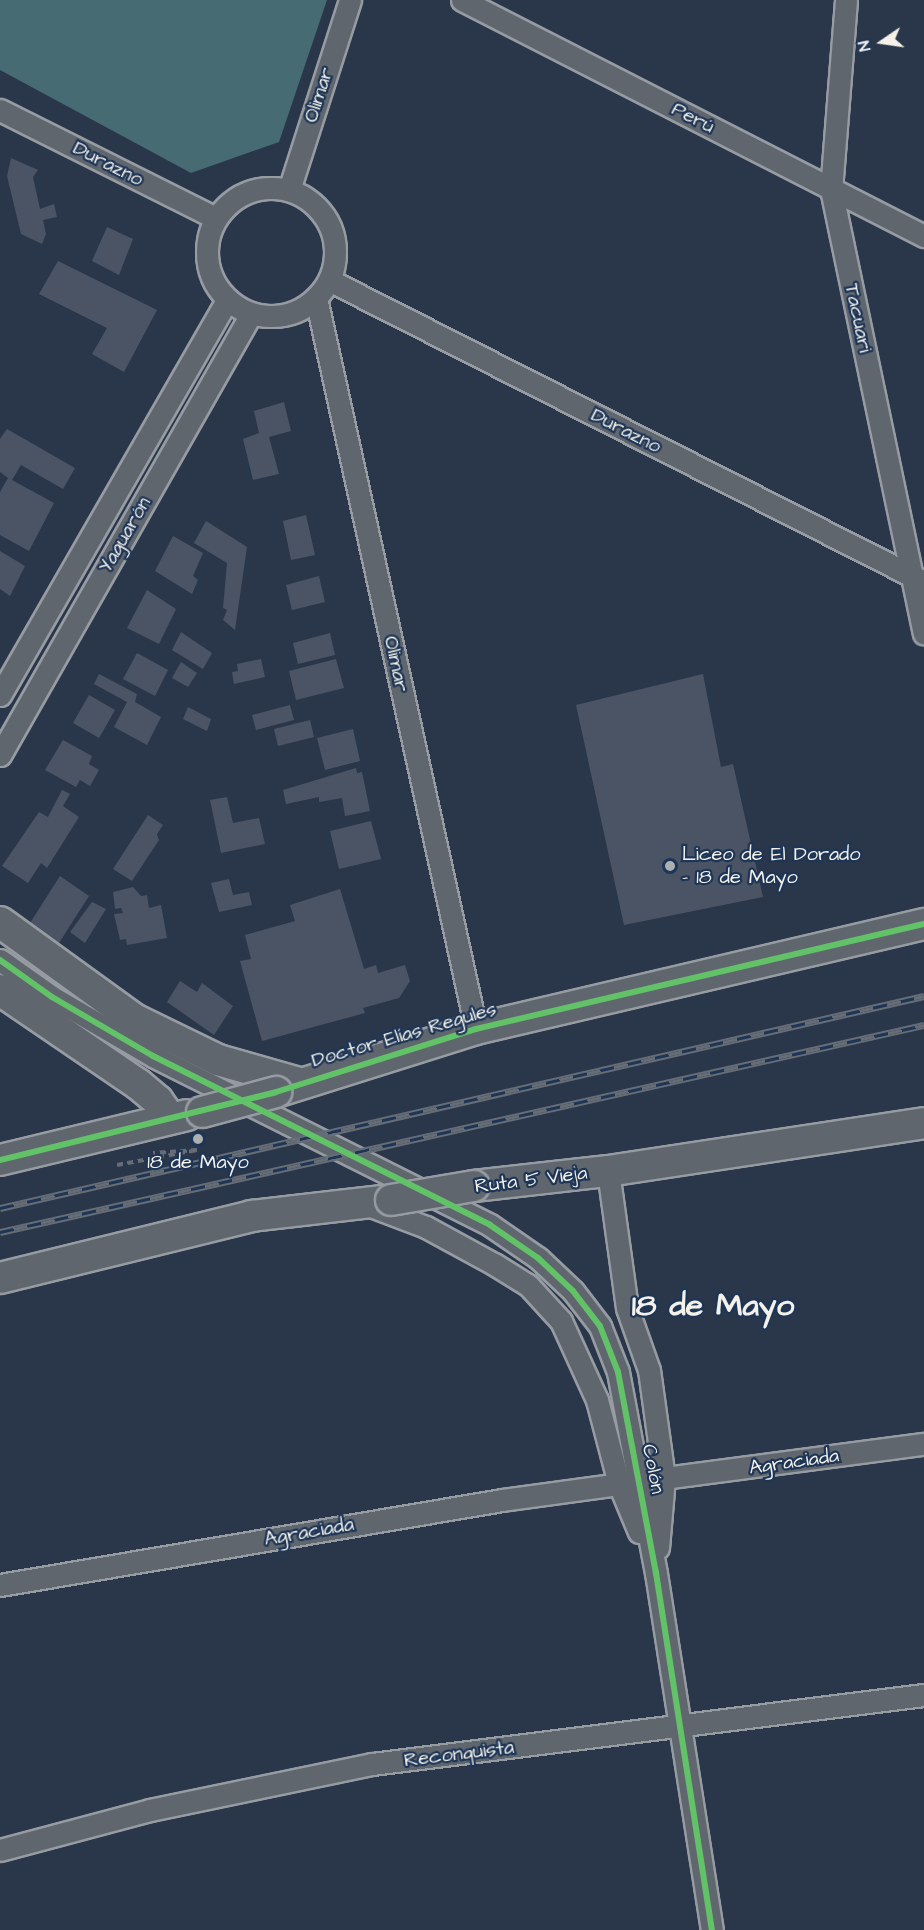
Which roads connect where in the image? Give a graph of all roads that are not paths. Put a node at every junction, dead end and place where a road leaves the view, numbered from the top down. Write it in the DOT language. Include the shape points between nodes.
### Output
graph roads {
  1 [pos="350,0"];
  2 [pos="462,0"];
  3 [pos="846,0"];
  4 [pos="0,110"];
  5 [pos="831,189"];
  6 [pos="289,190"];
  7 [pos="216,218"];
  8 [pos="924,236"];
  9 [pos="329,280"];
  10 [pos="316,298"];
  11 [pos="227,301"];
  12 [pos="251,314"];
  13 [pos="918,579"];
  14 [pos="924,633"];
  15 [pos="0,695"];
  16 [pos="0,755"];
  17 [pos="0,922"];
  18 [pos="924,924"];
  19 [pos="0,960"];
  20 [pos="0,990"];
  21 [pos="476,1029"];
  22 [pos="288,1087"];
  23 [pos="170,1118"];
  24 [pos="924,1123"];
  25 [pos="0,1160"];
  26 [pos="608,1171"];
  27 [pos="378,1202"];
  28 [pos="0,1278"];
  29 [pos="924,1444"];
  30 [pos="664,1478"];
  31 [pos="619,1484"];
  32 [pos="656,1573"];
  33 [pos="0,1585"];
  34 [pos="924,1695"];
  35 [pos="681,1728"];
  36 [pos="0,1850"];
  37 [pos="712,1930"];
  1 -- 6 [label="street, Olimar"];
  2 -- 5 [label="street, Perú"];
  3 -- 5 [label="street, Tacuari"];
  4 -- 7 [label="street, Durazno"];
  5 -- 8 [label="street, Perú"];
  5 -- 13 [label="street, Tacuari"];
  6 -- 7 [label="street" via="261,188 235,198"];
  6 -- 9 [label="street" via="309,200 324,216 333,237 334,259"];
  7 -- 11 [label="street" via="206,246 210,276"];
  9 -- 10 [label="street"];
  9 -- 13 [label="street, Durazno"];
  10 -- 12 [label="street" via="297,311 274,317"];
  10 -- 21 [label="street, Olimar"];
  11 -- 12 [label="street"];
  11 -- 15 [label="street, Yaguarón"];
  12 -- 16 [label="street, Yaguarón"];
  13 -- 14 [label="street, Tacuari"];
  17 -- 22 [label="street" via="134,1019 218,1060"];
  18 -- 21 [label="street, Doctor Elías Regules"];
  19 -- 32 [label="street, Colón" via="52,997 153,1056 490,1225 538,1258 573,1291 600,1326 618,1372"];
  20 -- 23 [label="street" via="138,1084"];
  21 -- 22 [label="street, Doctor Elías Regules"];
  22 -- 23 [label="street, Doctor Elías Regules, bridge"];
  23 -- 25 [label="street, Doctor Elías Regules"];
  24 -- 26 [label="street, Ruta 5 Vieja"];
  26 -- 27 [label="street, Ruta 5 Vieja, bridge" via="474,1186"];
  26 -- 30 [label="street, Colón" via="627,1308 649,1370"];
  27 -- 28 [label="street, Ruta 5 Vieja" via="252,1216"];
  27 -- 31 [label="street, Colón" via="528,1285 561,1322 597,1400"];
  29 -- 30 [label="street, Agraciada"];
  30 -- 32 [label="street, Colón"];
  31 -- 32 [label="street, Colón"];
  31 -- 33 [label="street, Agraciada" via="502,1500"];
  32 -- 35 [label="street, Colón"];
  34 -- 35 [label="street, Reconquista"];
  35 -- 36 [label="street, Reconquista" via="372,1764 150,1810"];
  35 -- 37 [label="street, Colón"];
}
